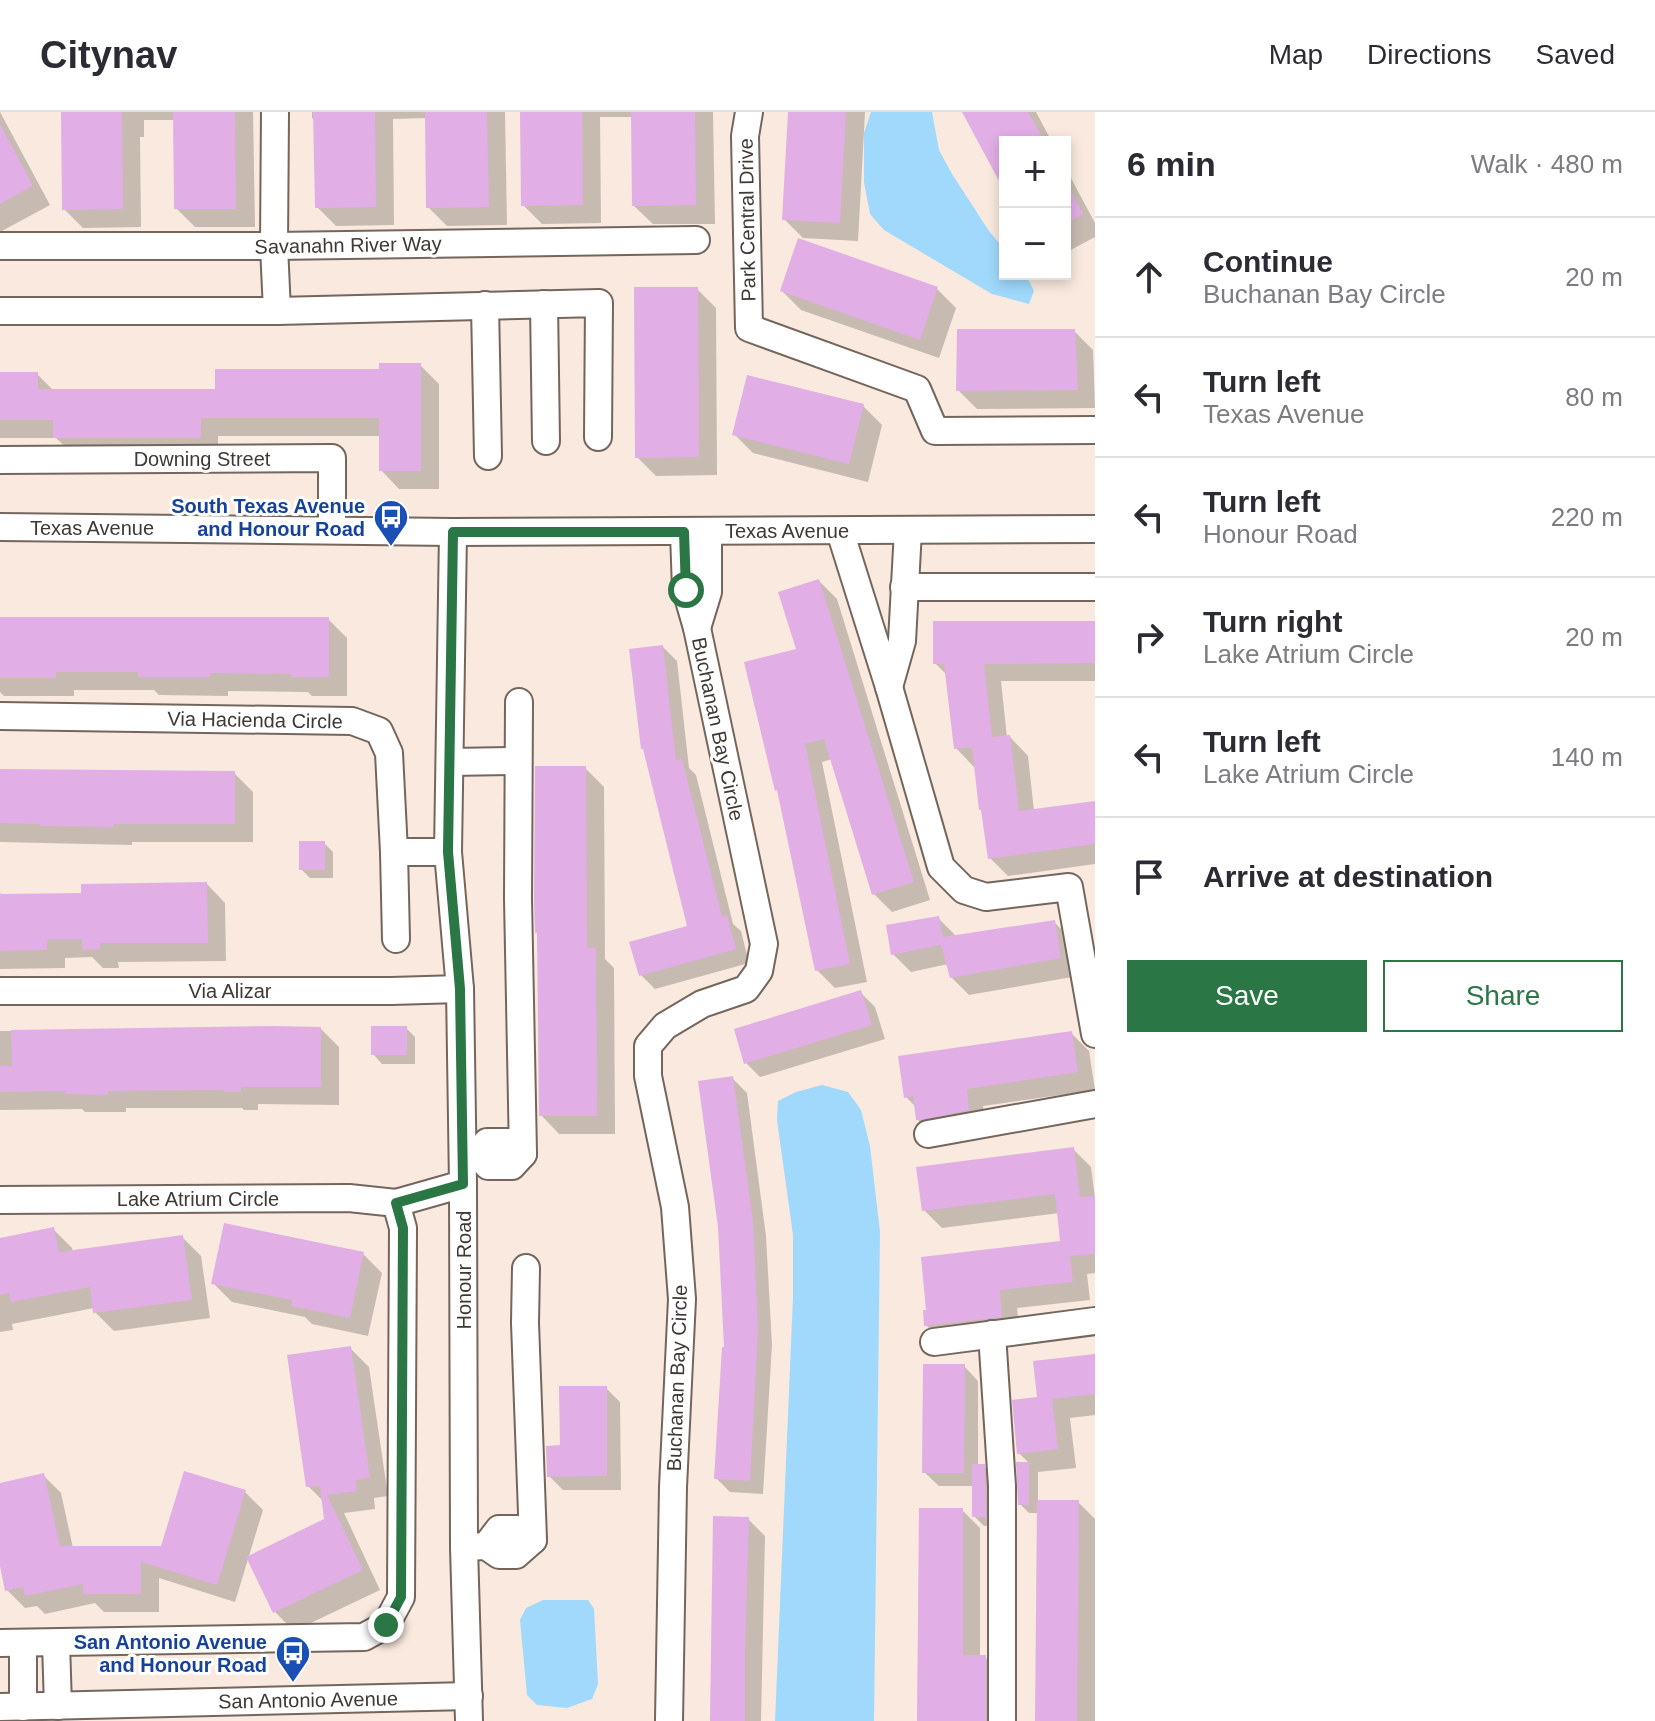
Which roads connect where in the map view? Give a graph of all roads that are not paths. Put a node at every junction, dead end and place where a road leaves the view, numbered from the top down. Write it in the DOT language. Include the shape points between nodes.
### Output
graph roads {
  1 [pos="275,112"];
  2 [pos="749,112"];
  3 [pos="696,240"];
  4 [pos="0,246"];
  5 [pos="274,246"];
  6 [pos="544,304"];
  7 [pos="485,305"];
  8 [pos="0,311"];
  9 [pos="277,311"];
  10 [pos="1095,430"];
  11 [pos="598,437"];
  12 [pos="546,441"];
  13 [pos="488,456"];
  14 [pos="0,460"];
  15 [pos="0,527"];
  16 [pos="1095,529"];
  17 [pos="332,530"];
  18 [pos="908,530"];
  19 [pos="840,531"];
  20 [pos="453,532"];
  21 [pos="696,532"];
  22 [pos="1095,587"];
  23 [pos="903,599"];
  24 [pos="865,612"];
  25 [pos="889,687"];
  26 [pos="519,702"];
  27 [pos="0,716"];
  28 [pos="518,761"];
  29 [pos="450,762"];
  30 [pos="394,852"];
  31 [pos="448,852"];
  32 [pos="396,939"];
  33 [pos="460,989"];
  34 [pos="0,991"];
  35 [pos="1095,1034"];
  36 [pos="1095,1104"];
  37 [pos="928,1134"];
  38 [pos="470,1155"];
  39 [pos="463,1184"];
  40 [pos="0,1200"];
  41 [pos="396,1203"];
  42 [pos="526,1268"];
  43 [pos="1095,1321"];
  44 [pos="992,1334"];
  45 [pos="934,1342"];
  46 [pos="475,1546"];
  47 [pos="12,1643"];
  48 [pos="56,1643"];
  49 [pos="469,1709"];
  50 [pos="34,1711"];
  51 [pos="669,1721"];
  52 [pos="1002,1721"];
  1 -- 5 [label="street"];
  2 -- 10 [label="street, Park Central Drive" via="749,328 917,389 935,431"];
  3 -- 5 [label="street, Savanahn River Way"];
  4 -- 5 [label="street, Savanahn River Way"];
  5 -- 9 [label="street"];
  6 -- 7 [label="street"];
  6 -- 11 [label="street" via="599,303"];
  6 -- 12 [label="street"];
  7 -- 9 [label="street"];
  7 -- 13 [label="street"];
  8 -- 9 [label="street"];
  14 -- 17 [label="street, Downing Street" via="332,458"];
  15 -- 17 [label="street, Texas Avenue"];
  16 -- 18 [label="street, Texas Avenue"];
  17 -- 20 [label="street, Texas Avenue"];
  18 -- 19 [label="street, Texas Avenue"];
  18 -- 23 [label="street"];
  19 -- 21 [label="street, Texas Avenue"];
  19 -- 24 [label="street"];
  20 -- 21 [label="street, Texas Avenue"];
  20 -- 29 [label="street, Honour Road"];
  21 -- 51 [label="street, Buchanan Bay Circle" via="708,592 697,628 764,944 759,971 746,989 702,1004 665,1026 648,1046 648,1076 675,1207 682,1299"];
  22 -- 23 [label="street"];
  23 -- 24 [label="street"];
  23 -- 25 [label="street" via="902,641"];
  24 -- 25 [label="street"];
  25 -- 35 [label="street" via="941,867 964,890 986,897 1069,887"];
  26 -- 28 [label="street"];
  27 -- 30 [label="street, Via Hacienda Circle" via="352,721 379,731 389,753"];
  28 -- 29 [label="street"];
  28 -- 38 [label="street" via="523,1154 512,1166 488,1166"];
  29 -- 31 [label="street, Honour Road"];
  30 -- 31 [label="street"];
  30 -- 32 [label="street, Via Hacienda Circle"];
  31 -- 33 [label="street, Honour Road"];
  33 -- 34 [label="street, Via Alizar"];
  33 -- 38 [label="street, Honour Road"];
  36 -- 37 [label="street"];
  38 -- 39 [label="street, Honour Road"];
  39 -- 41 [label="street, Lake Atrium Circle"];
  39 -- 46 [label="street, Honour Road"];
  40 -- 41 [label="street, Lake Atrium Circle" via="349,1198"];
  41 -- 48 [label="street" via="403,1228 401,1597 386,1625 364,1637"];
  42 -- 46 [label="street" via="533,1540 516,1555"];
  43 -- 44 [label="street"];
  44 -- 45 [label="street"];
  44 -- 52 [label="street" via="1002,1486"];
  46 -- 49 [label="street, Honour Road"];
  47 -- 48 [label="street"];
  47 -- 50 [label="street"];
  48 -- 50 [label="street"];
  49 -- 50 [label="street, San Antonio Avenue"];
}
